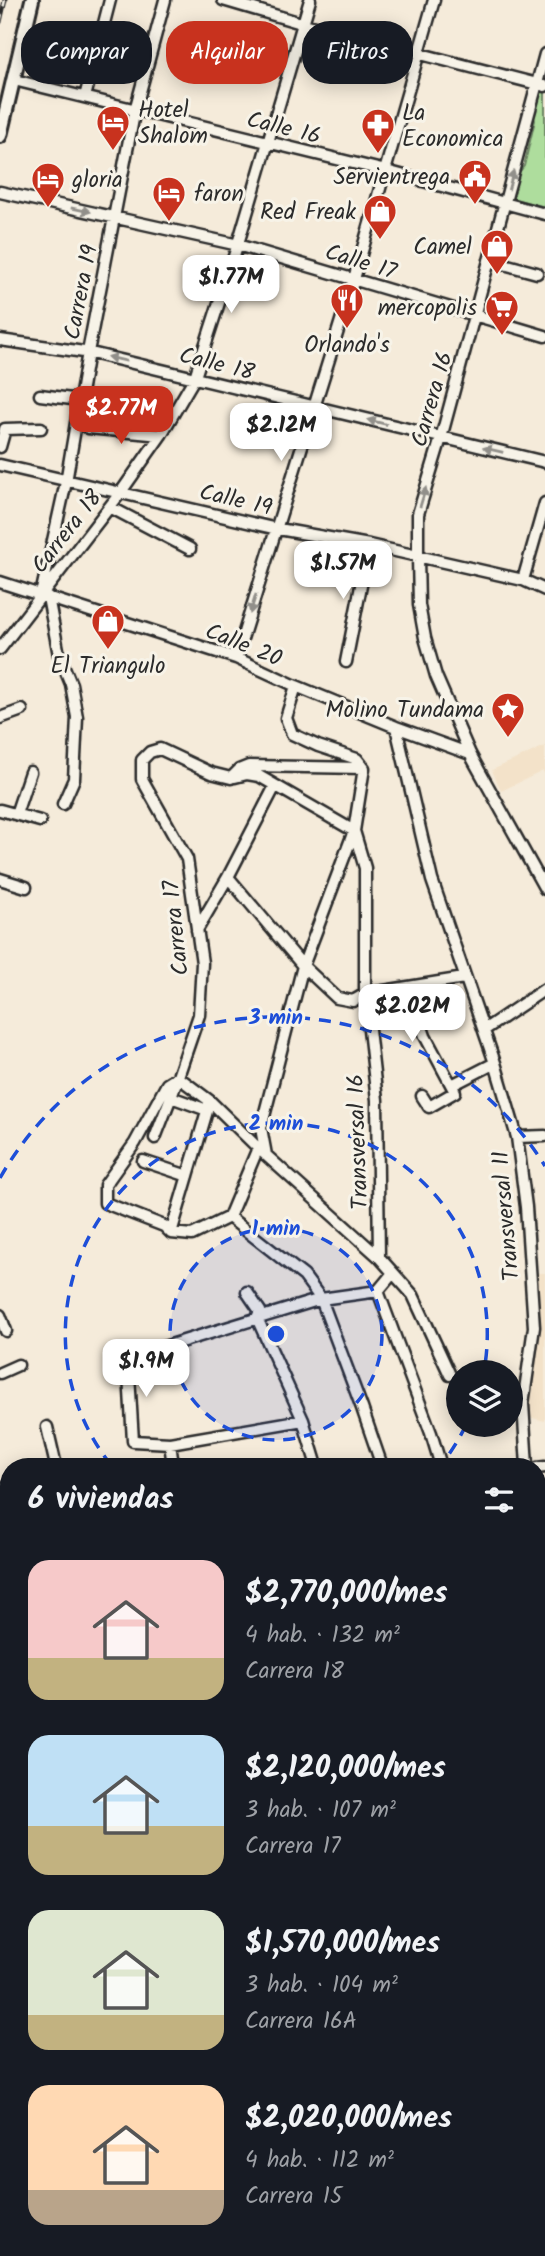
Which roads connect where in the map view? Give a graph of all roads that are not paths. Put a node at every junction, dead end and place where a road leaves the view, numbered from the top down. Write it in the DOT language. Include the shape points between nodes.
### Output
graph roads {
  1 [pos="32,0"];
  2 [pos="110,0"];
  3 [pos="165,0"];
  4 [pos="223,0"];
  5 [pos="310,0"];
  6 [pos="434,0"];
  7 [pos="304,21"];
  8 [pos="302,23"];
  9 [pos="302,26"];
  10 [pos="413,50"];
  11 [pos="419,52"];
  12 [pos="545,54"];
  13 [pos="14,80"];
  14 [pos="541,85"];
  15 [pos="85,97"];
  16 [pos="136,109"];
  17 [pos="0,135"];
  18 [pos="268,142"];
  19 [pos="384,172"];
  20 [pos="0,192"];
  21 [pos="505,203"];
  22 [pos="545,214"];
  23 [pos="114,217"];
  24 [pos="237,245"];
  25 [pos="489,260"];
  26 [pos="537,273"];
  27 [pos="354,279"];
  28 [pos="474,317"];
  29 [pos="545,336"];
  30 [pos="0,340"];
  31 [pos="88,352"];
  32 [pos="195,377"];
  33 [pos="40,395"];
  34 [pos="80,400"];
  35 [pos="313,407"];
  36 [pos="41,428"];
  37 [pos="88,428"];
  38 [pos="161,435"];
  39 [pos="441,438"];
  40 [pos="0,447"];
  41 [pos="545,462"];
  42 [pos="0,465"];
  43 [pos="66,482"];
  44 [pos="121,492"];
  45 [pos="545,503"];
  46 [pos="110,507"];
  47 [pos="277,528"];
  48 [pos="369,545"];
  49 [pos="190,549"];
  50 [pos="418,557"];
  51 [pos="523,580"];
  52 [pos="0,582"];
  53 [pos="545,590"];
  54 [pos="44,595"];
  55 [pos="0,649"];
  56 [pos="236,658"];
  57 [pos="346,663"];
  58 [pos="296,686"];
  59 [pos="22,710"];
  60 [pos="0,718"];
  61 [pos="396,727"];
  62 [pos="470,754"];
  63 [pos="364,768"];
  64 [pos="30,772"];
  65 [pos="231,778"];
  66 [pos="275,786"];
  67 [pos="63,804"];
  68 [pos="0,810"];
  69 [pos="16,814"];
  70 [pos="40,821"];
  71 [pos="354,831"];
  72 [pos="541,870"];
  73 [pos="228,877"];
  74 [pos="0,879"];
  75 [pos="26,887"];
  76 [pos="545,889"];
  77 [pos="197,930"];
  78 [pos="303,966"];
  79 [pos="464,978"];
  80 [pos="408,987"];
  81 [pos="545,989"];
  82 [pos="365,994"];
  83 [pos="484,1030"];
  84 [pos="495,1063"];
  85 [pos="178,1077"];
  86 [pos="453,1085"];
  87 [pos="422,1096"];
  88 [pos="172,1097"];
  89 [pos="208,1105"];
  90 [pos="545,1136"];
  91 [pos="517,1137"];
  92 [pos="155,1138"];
  93 [pos="262,1152"];
  94 [pos="143,1161"];
  95 [pos="188,1176"];
  96 [pos="229,1217"];
  97 [pos="171,1233"];
  98 [pos="379,1257"];
  99 [pos="393,1272"];
  100 [pos="379,1291"];
  101 [pos="247,1292"];
  102 [pos="321,1299"];
  103 [pos="0,1315"];
  104 [pos="257,1318"];
  105 [pos="6,1331"];
  106 [pos="18,1365"];
  107 [pos="446,1366"];
  108 [pos="0,1373"];
  109 [pos="303,1420"];
  110 [pos="47,1427"];
  111 [pos="170,1443"];
  112 [pos="54,1458"];
  113 [pos="172,1458"];
  114 [pos="315,1458"];
  115 [pos="379,1458"];
  116 [pos="439,1458"];
  117 [pos="526,1458"];
  1 -- 13 [label="street"];
  2 -- 15 [label="street"];
  3 -- 16 [label="street, Carrera 19"];
  4 -- 8 [label="street"];
  5 -- 7 [label="street, Carrera 18"];
  6 -- 11 [label="street"];
  9 -- 18 [label="street, Carrera 18"];
  10 -- 11 [label="street"];
  11 -- 14 [label="street"];
  11 -- 19 [label="street"];
  12 -- 14 [label="street, Carrera 16"];
  13 -- 15 [label="street, Calle 16"];
  13 -- 17 [label="street"];
  21 -- 14 [label="street, Carrera 16, one-way"];
  15 -- 16 [label="street, Calle 16"];
  16 -- 18 [label="street, Calle 16"];
  16 -- 23 [label="street, Carrera 19"];
  18 -- 19 [label="street, Calle 16"];
  18 -- 24 [label="street, Carrera 18"];
  19 -- 21 [label="street, Calle 16"];
  19 -- 27 [label="street"];
  20 -- 23 [label="street, Calle 17, one-way"];
  21 -- 22 [label="street, Calle 16"];
  21 -- 25 [label="street, Carrera 16"];
  23 -- 24 [label="street, Calle 17"];
  23 -- 31 [label="street, Carrera 19"];
  24 -- 27 [label="street, Calle 17"];
  24 -- 32 [label="street, Carrera 18"];
  25 -- 26 [label="street"];
  25 -- 28 [label="street, Carrera 16"];
  27 -- 28 [label="street, Calle 17"];
  27 -- 35 [label="street"];
  28 -- 29 [label="street, Calle 17"];
  28 -- 39 [label="street, Carrera 16"];
  30 -- 31 [label="street, Calle 18"];
  32 -- 31 [label="street, Calle 18, one-way"];
  31 -- 34 [label="street, Carrera 19"];
  32 -- 35 [label="street, Calle 18"];
  32 -- 38 [label="street, Carrera 18"];
  33 -- 34 [label="street"];
  34 -- 43 [label="street, Carrera 19"];
  39 -- 35 [label="street, Calle 18, one-way"];
  35 -- 47 [label="street"];
  36 -- 40 [label="street" via="5,429"];
  37 -- 38 [label="street"];
  38 -- 44 [label="street, Carrera 18"];
  41 -- 39 [label="street, Calle 18, one-way"];
  50 -- 39 [label="street, Carrera 16, one-way" via="418,514"];
  42 -- 43 [label="street, Calle 19"];
  43 -- 44 [label="street, Calle 19"];
  43 -- 54 [label="street, Carrera 19"];
  44 -- 46 [label="street, Carrera 18"];
  44 -- 47 [label="street, Calle 19"];
  45 -- 51 [label="street"];
  46 -- 49 [label="street"];
  46 -- 54 [label="street, Carrera 18"];
  47 -- 48 [label="street, Calle 19"];
  47 -- 56 [label="street, one-way"];
  48 -- 50 [label="street, Calle 19"];
  48 -- 57 [label="street"];
  50 -- 51 [label="street, Calle 19"];
  50 -- 62 [label="street, Carrera 16" via="425,638"];
  51 -- 53 [label="street, Calle 19"];
  52 -- 54 [label="street, Calle 20"];
  54 -- 55 [label="street, Carrera 18"];
  54 -- 56 [label="street, Calle 20"];
  54 -- 67 [label="street" via="77,718 74,779"];
  56 -- 58 [label="street, Calle 20"];
  58 -- 61 [label="street, Calle 20"];
  58 -- 63 [label="street" via="286,718 292,734 357,759"];
  59 -- 60 [label="street"];
  61 -- 62 [label="street, Calle 20"];
  61 -- 79 [label="street, Transversal 11" via="432,880"];
  62 -- 72 [label="street, Carrera 16"];
  63 -- 65 [label="street" via="249,766"];
  63 -- 71 [label="street"];
  64 -- 69 [label="street"];
  65 -- 66 [label="street" via="259,776"];
  65 -- 77 [label="street, Carrera 17" via="160,749 142,760 142,779 187,859"];
  66 -- 71 [label="street"];
  66 -- 73 [label="street"];
  68 -- 69 [label="street"];
  69 -- 70 [label="street"];
  71 -- 78 [label="street"];
  71 -- 82 [label="street, Transversal 16" via="365,868"];
  72 -- 76 [label="street, Carrera 16"];
  73 -- 77 [label="street"];
  73 -- 78 [label="street"];
  74 -- 75 [label="street"];
  77 -- 85 [label="street, Carrera 17" via="202,963 199,1015"];
  78 -- 82 [label="street" via="337,998 353,1001"];
  78 -- 93 [label="street" via="261,1128"];
  79 -- 80 [label="street"];
  79 -- 83 [label="street, Transversal 11"];
  80 -- 82 [label="street"];
  80 -- 86 [label="street" via="425,1036"];
  81 -- 83 [label="street"];
  82 -- 98 [label="street, Transversal 16" via="377,1100"];
  83 -- 84 [label="street, Transversal 11"];
  84 -- 86 [label="street"];
  84 -- 91 [label="street, Transversal 11"];
  85 -- 88 [label="street, Carrera 17"];
  85 -- 89 [label="street"];
  85 -- 97 [label="street" via="167,1084 106,1185 105,1203"];
  86 -- 87 [label="street" via="455,1092 429,1107"];
  88 -- 89 [label="street"];
  88 -- 92 [label="street, Carrera 17"];
  89 -- 93 [label="street"];
  89 -- 95 [label="street"];
  90 -- 91 [label="street"];
  91 -- 117 [label="street, Transversal 11" via="534,1328 523,1405"];
  93 -- 96 [label="street"];
  93 -- 98 [label="street"];
  94 -- 95 [label="street"];
  95 -- 97 [label="street"];
  96 -- 97 [label="street" via="192,1235"];
  96 -- 102 [label="street" via="304,1276"];
  98 -- 99 [label="street"];
  99 -- 100 [label="street"];
  99 -- 107 [label="street" via="413,1295"];
  100 -- 102 [label="street"];
  100 -- 116 [label="street"];
  101 -- 104 [label="street" via="260,1311"];
  102 -- 104 [label="street"];
  102 -- 115 [label="street"];
  103 -- 105 [label="street"];
  104 -- 109 [label="street"];
  104 -- 111 [label="street" via="128,1358 133,1441"];
  106 -- 108 [label="street"];
  109 -- 111 [label="street"];
  109 -- 114 [label="street"];
  110 -- 112 [label="street"];
  111 -- 113 [label="street"];
}
